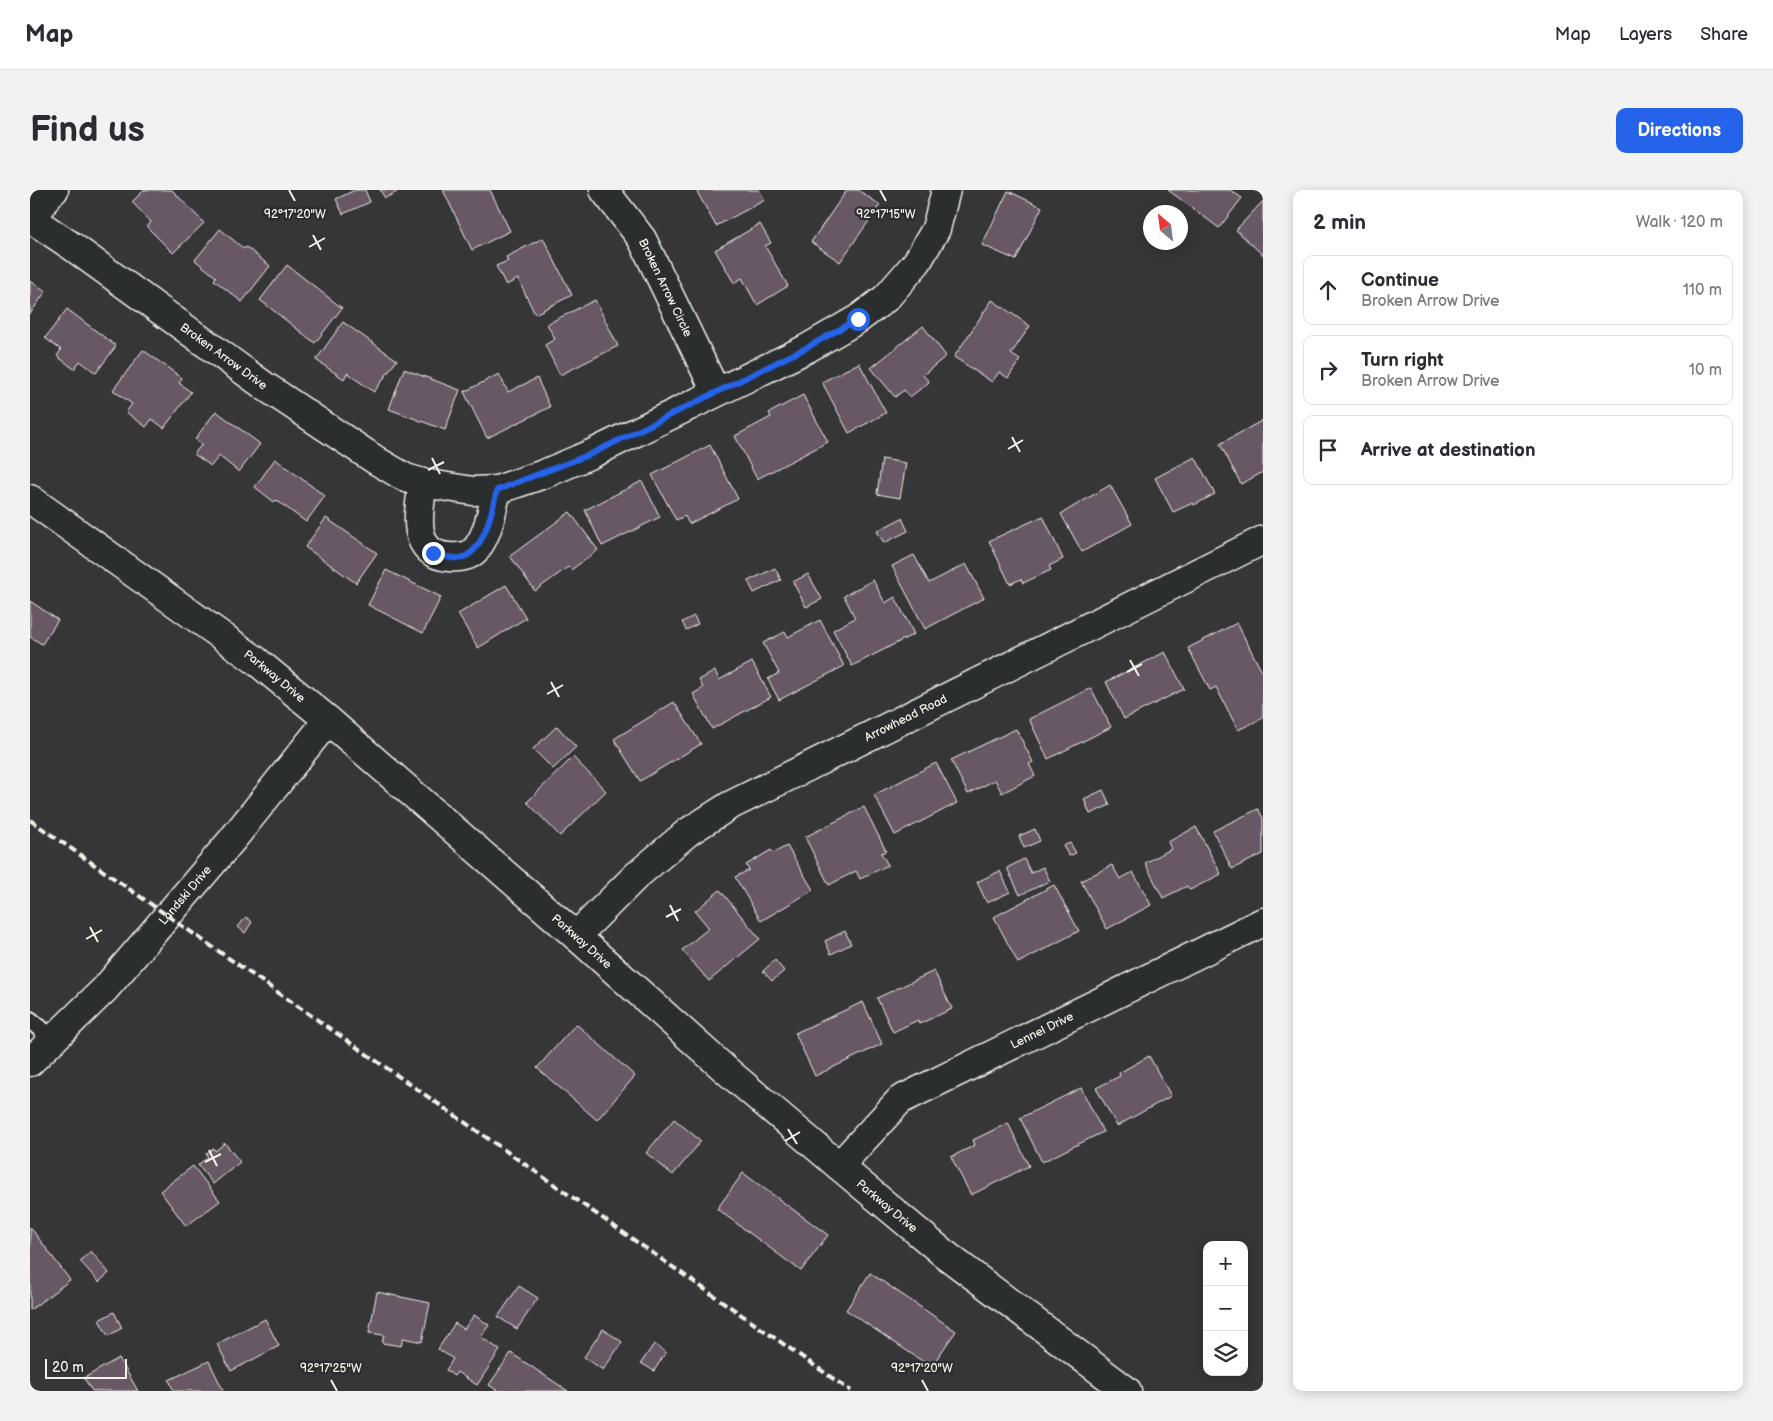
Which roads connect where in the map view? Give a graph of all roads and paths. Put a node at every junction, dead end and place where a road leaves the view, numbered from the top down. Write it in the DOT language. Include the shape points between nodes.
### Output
graph roads {
  1 [pos="54,190"];
  2 [pos="604,190"];
  3 [pos="946,190"];
  4 [pos="32,219"];
  5 [pos="716,392"];
  6 [pos="423,483"];
  7 [pos="497,490"];
  8 [pos="30,499"];
  9 [pos="1263,540"];
  10 [pos="328,720"];
  11 [pos="1263,922"];
  12 [pos="576,936"];
  13 [pos="30,1020"];
  14 [pos="54,1040"];
  15 [pos="30,1062"];
  16 [pos="839,1166"];
  17 [pos="1127,1391"];
  1 -- 4 [label="street"];
  2 -- 5 [label="street, Broken Arrow Circle" via="642,239"];
  3 -- 5 [label="street, Broken Arrow Drive" via="936,229 917,262 886,298 858,319 806,348"];
  4 -- 6 [label="street, Broken Arrow Drive" via="266,387 377,461 406,478"];
  5 -- 7 [label="street, Broken Arrow Drive" via="591,454"];
  6 -- 7 [label="street, Broken Arrow Drive" via="473,491"];
  6 -- 7 [label="street" via="419,530 433,553 446,557 459,558 476,549 490,518"];
  8 -- 10 [label="street, Parkway Drive" via="254,659"];
  9 -- 12 [label="street, Arrowhead Road" via="729,806 688,832"];
  10 -- 12 [label="street, Parkway Drive"];
  10 -- 14 [label="street, Landski Drive" via="232,840 105,989"];
  11 -- 16 [label="street, Lennel Drive" via="900,1100"];
  12 -- 16 [label="street, Parkway Drive"];
  13 -- 14 [label="lane"];
  14 -- 15 [label="street, Landski Drive"];
  16 -- 17 [label="street, Parkway Drive" via="942,1252"];
}
